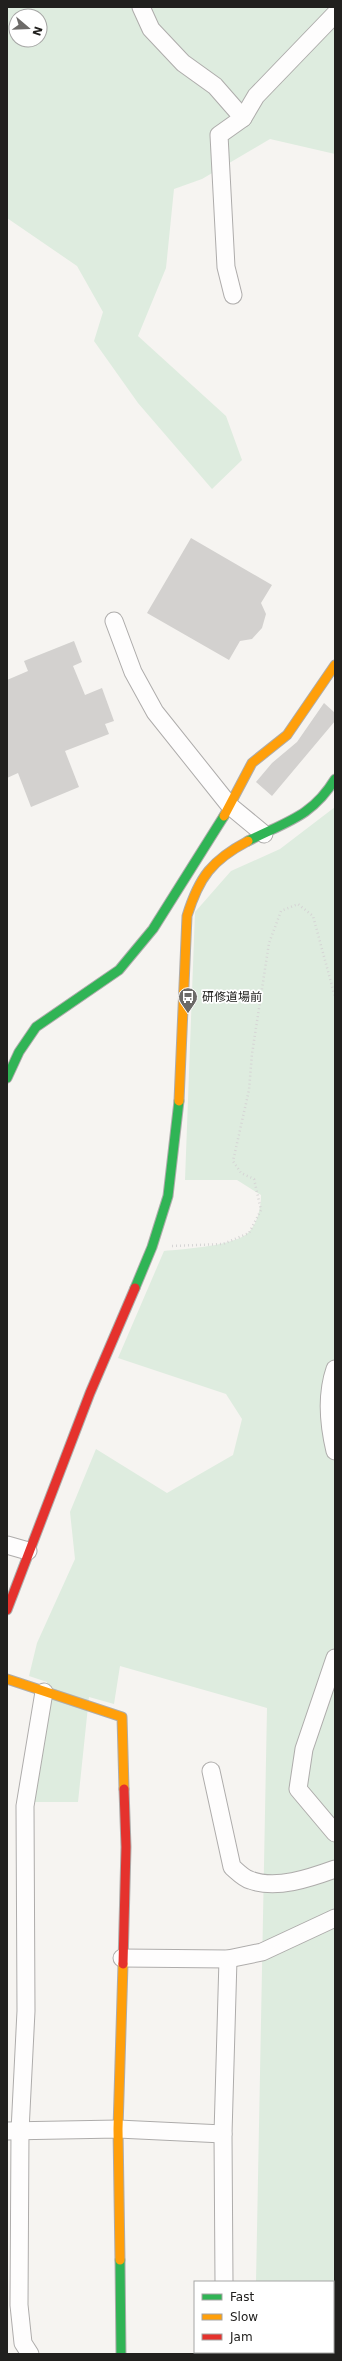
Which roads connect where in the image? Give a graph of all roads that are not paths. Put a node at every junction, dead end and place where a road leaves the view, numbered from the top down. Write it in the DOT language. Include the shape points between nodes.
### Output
graph roads {
  1 [pos="142,7"];
  2 [pos="335,14"];
  3 [pos="243,118"];
  4 [pos="233,295"];
  5 [pos="114,621"];
  6 [pos="335,665"];
  7 [pos="335,780"];
  8 [pos="230,806"];
  9 [pos="264,834"];
  10 [pos="7,1078"];
  11 [pos="335,1369"];
  12 [pos="335,1451"];
  13 [pos="7,1545"];
  14 [pos="28,1551"];
  15 [pos="7,1610"];
  16 [pos="335,1658"];
  17 [pos="7,1679"];
  18 [pos="44,1692"];
  19 [pos="211,1771"];
  20 [pos="335,1833"];
  21 [pos="335,1869"];
  22 [pos="335,1918"];
  23 [pos="122,1958"];
  24 [pos="228,1959"];
  25 [pos="118,2129"];
  26 [pos="14,2131"];
  27 [pos="223,2134"];
  28 [pos="224,2281"];
  29 [pos="30,2354"];
  30 [pos="121,2354"];
  1 -- 3 [label="street" via="152,29 183,63 215,86"];
  2 -- 3 [label="street" via="256,96"];
  3 -- 4 [label="street" via="219,135 226,267"];
  5 -- 8 [label="street" via="133,672 155,712"];
  6 -- 8 [label="street" via="286,735 252,763"];
  7 -- 9 [label="street" via="321,801 293,821"];
  8 -- 9 [label="street"];
  8 -- 10 [label="street" via="153,929 119,970 36,1027 19,1052"];
  9 -- 14 [label="street" via="237,847 210,867 196,888 187,916 179,1103 171,1180 152,1247 90,1393"];
  11 -- 12 [label="street" via="332,1378 329,1426"];
  13 -- 14 [label="street"];
  14 -- 15 [label="street"];
  16 -- 20 [label="street" via="304,1749 298,1789"];
  17 -- 18 [label="street"];
  18 -- 23 [label="street" via="122,1717 126,1847"];
  18 -- 26 [label="street" via="25,1806 26,2011"];
  19 -- 21 [label="street" via="232,1867 248,1880 267,1884 310,1878"];
  22 -- 24 [label="street" via="262,1952"];
  23 -- 24 [label="street"];
  23 -- 25 [label="street"];
  24 -- 27 [label="street"];
  25 -- 26 [label="street"];
  25 -- 27 [label="street"];
  25 -- 30 [label="street"];
  26 -- 29 [label="street" via="20,2326 23,2342"];
  27 -- 28 [label="street"];
}
